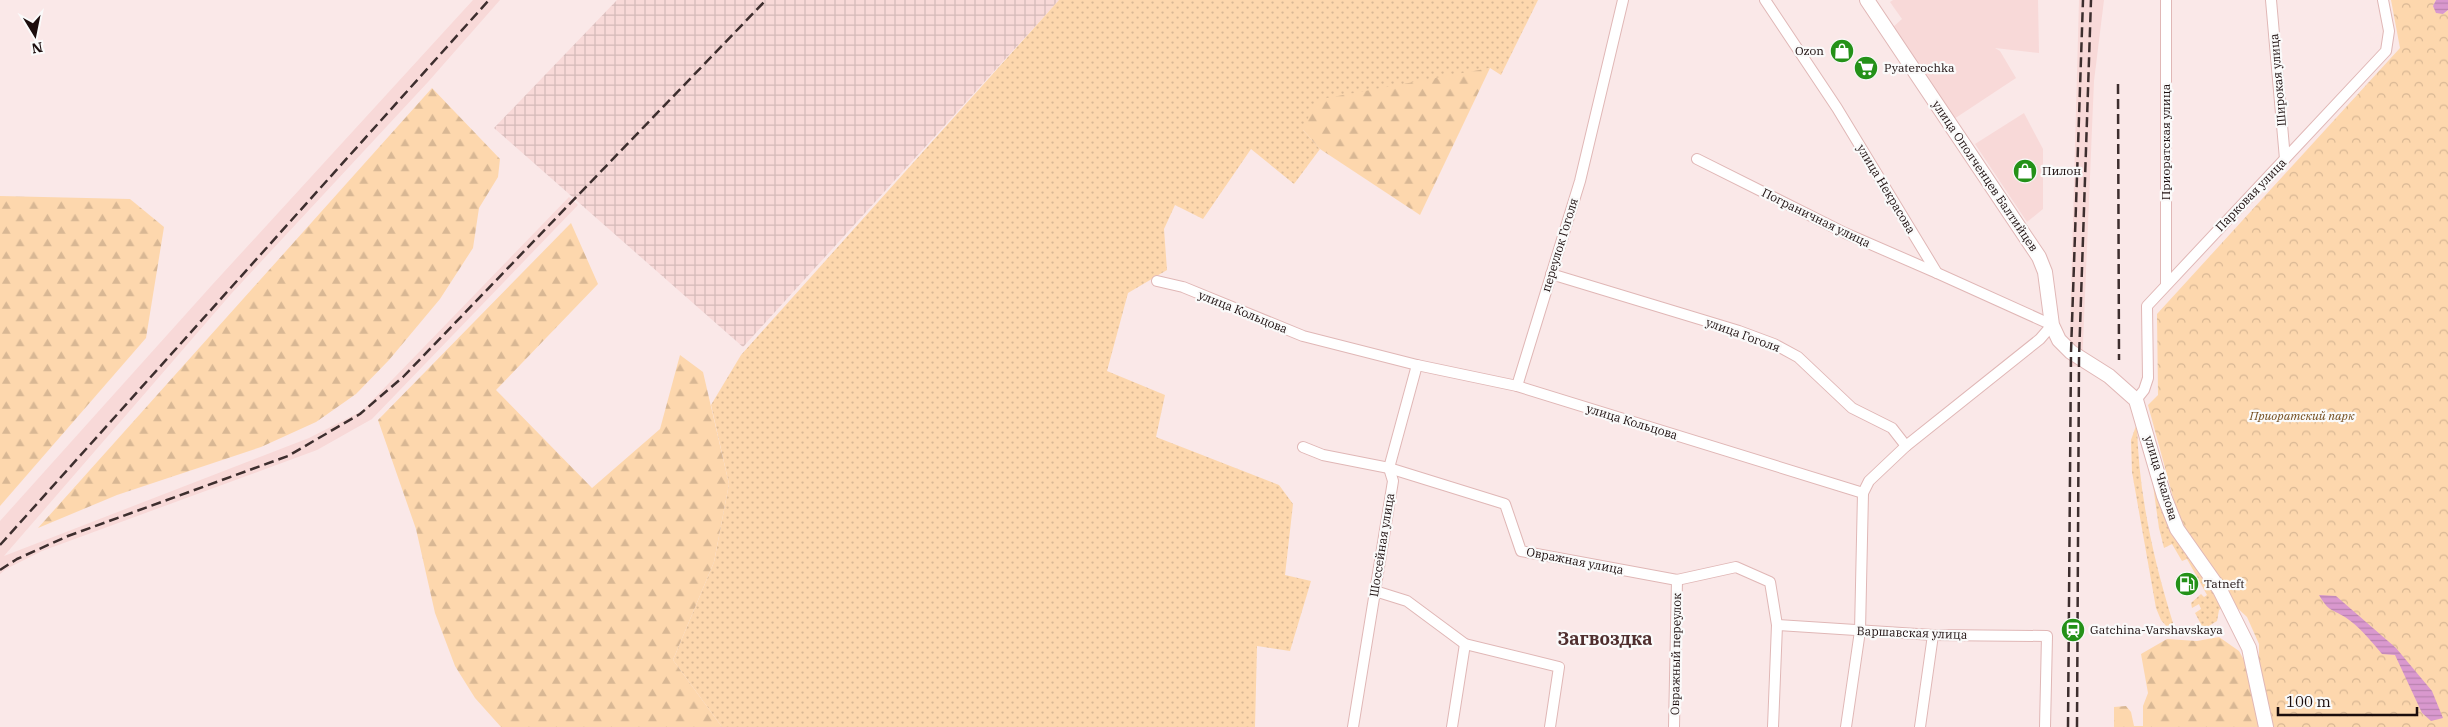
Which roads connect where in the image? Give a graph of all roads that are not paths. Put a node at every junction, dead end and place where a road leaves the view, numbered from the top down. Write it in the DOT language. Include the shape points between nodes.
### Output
graph roads {
  1 [pos="1623,0"];
  2 [pos="1765,0"];
  3 [pos="1867,0"];
  4 [pos="2166,0"];
  5 [pos="2271,0"];
  6 [pos="2383,0"];
  7 [pos="1697,159"];
  8 [pos="2285,159"];
  9 [pos="1937,273"];
  10 [pos="1551,274"];
  11 [pos="1158,281"];
  12 [pos="2166,284"];
  13 [pos="2052,325"];
  14 [pos="1417,365"];
  15 [pos="1517,386"];
  16 [pos="2136,400"];
  17 [pos="1906,446"];
  18 [pos="1303,447"];
  19 [pos="1389,468"];
  20 [pos="1863,493"];
  21 [pos="1677,580"];
  22 [pos="1375,591"];
  23 [pos="1777,625"];
  24 [pos="1860,631"];
  25 [pos="1933,635"];
  26 [pos="1465,644"];
  27 [pos="1353,727"];
  28 [pos="1452,727"];
  29 [pos="1550,727"];
  30 [pos="1674,727"];
  31 [pos="1773,727"];
  32 [pos="1846,727"];
  33 [pos="1920,727"];
  34 [pos="2045,727"];
  35 [pos="2266,727"];
  1 -- 10 [label="street, переулок Гоголя" via="1580,181"];
  2 -- 9 [label="street, улица Некрасова" via="1837,108"];
  3 -- 13 [label="main road, улица Ополченцев Балтийцев" via="2039,257 2045,272"];
  4 -- 12 [label="street, Приоратская улица"];
  5 -- 8 [label="street, Широкая улица"];
  6 -- 8 [label="street, Парковая улица" via="2389,31 2386,51"];
  7 -- 9 [label="street, Пограничная улица" via="1845,233"];
  8 -- 12 [label="street, Парковая улица"];
  9 -- 13 [label="street"];
  10 -- 15 [label="street, переулок Гоголя"];
  10 -- 17 [label="street, улица Гоголя" via="1774,344 1798,357 1852,408 1892,428"];
  11 -- 14 [label="street, улица Кольцова" via="1183,287 1303,336"];
  12 -- 16 [label="street, Парковая улица" via="2147,306 2148,378"];
  13 -- 16 [label="main road, улица Ополченцев Балтийцев" via="2059,340 2079,358 2109,376"];
  13 -- 17 [label="street" via="2040,340"];
  14 -- 15 [label="street, улица Кольцова"];
  14 -- 19 [label="street, Шоссейная улица"];
  15 -- 20 [label="street, улица Кольцова"];
  16 -- 35 [label="main road, улица Чкалова" via="2177,529 2220,590 2249,648"];
  17 -- 20 [label="street" via="1869,482"];
  18 -- 19 [label="street, Овражная улица" via="1323,455"];
  19 -- 21 [label="street, Овражная улица" via="1504,504 1521,551"];
  19 -- 22 [label="street, Шоссейная улица" via="1393,481"];
  20 -- 24 [label="street"];
  21 -- 23 [label="street, Овражная улица" via="1736,567 1770,582"];
  21 -- 30 [label="street, Овражный переулок"];
  22 -- 26 [label="street" via="1407,601"];
  22 -- 27 [label="street, Шоссейная улица"];
  23 -- 24 [label="street, Варшавская улица"];
  23 -- 31 [label="street"];
  24 -- 25 [label="street, Варшавская улица"];
  24 -- 32 [label="street"];
  25 -- 33 [label="street"];
  25 -- 34 [label="street, Варшавская улица" via="2047,636"];
  26 -- 28 [label="street"];
  26 -- 29 [label="street" via="1559,667"];
}
